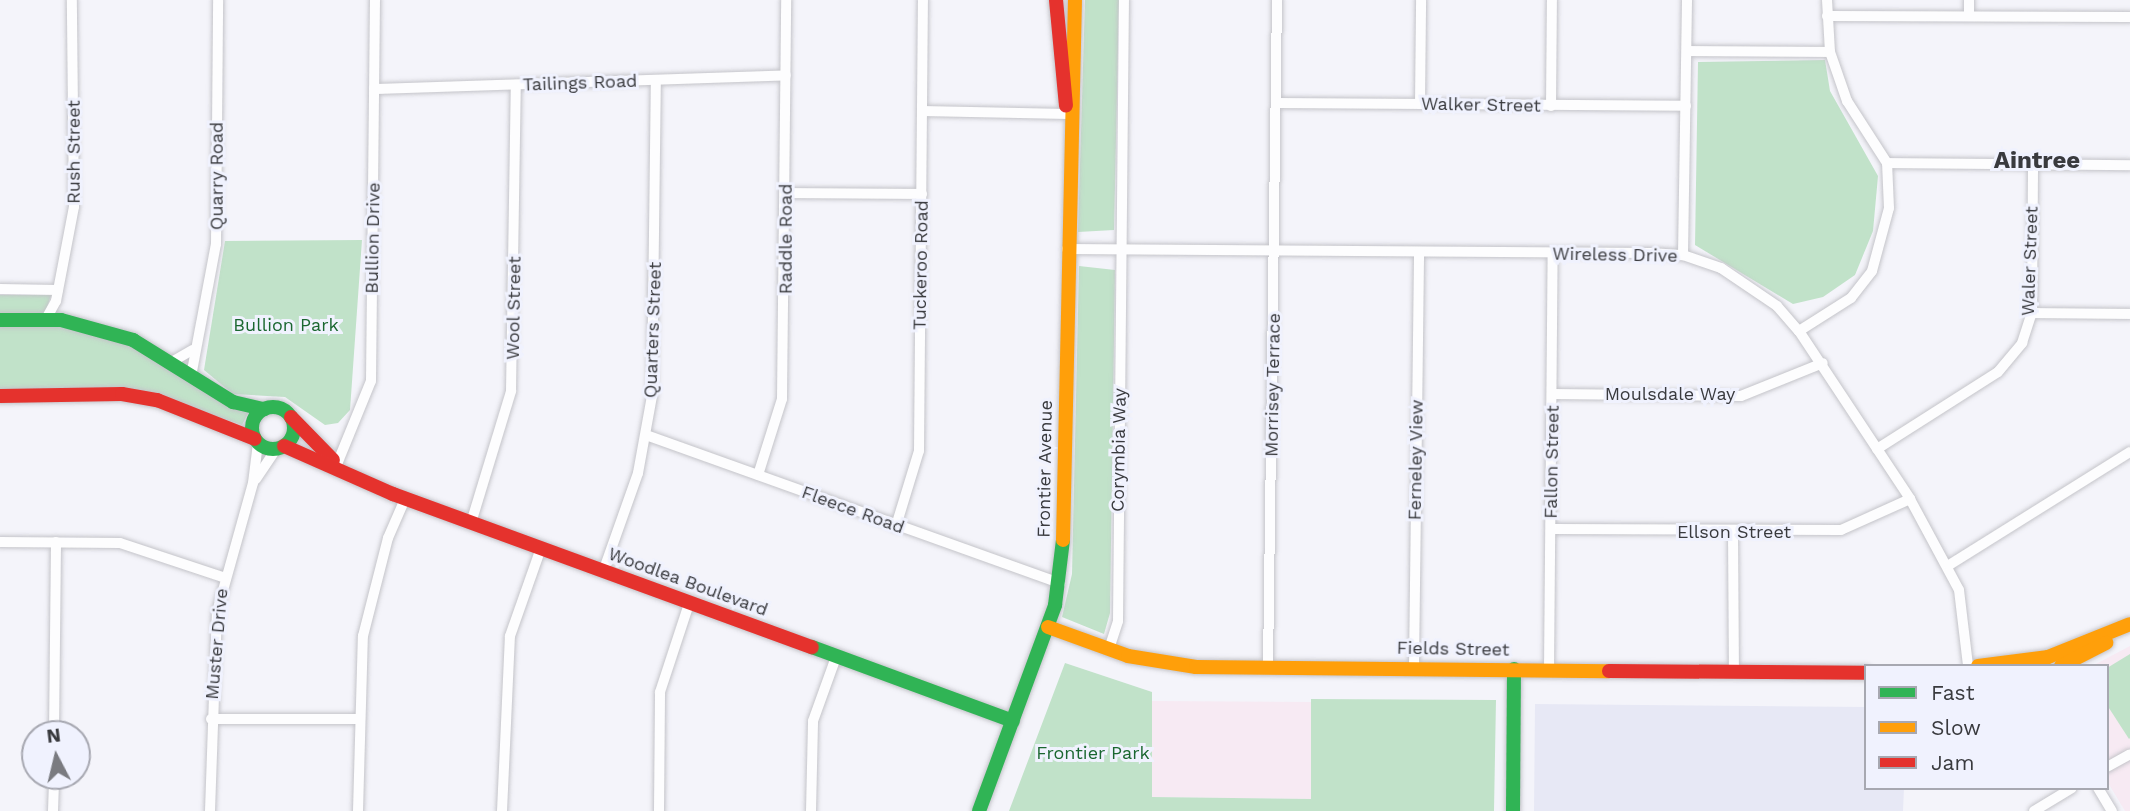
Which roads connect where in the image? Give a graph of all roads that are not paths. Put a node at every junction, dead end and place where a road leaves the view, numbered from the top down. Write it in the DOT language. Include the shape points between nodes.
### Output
graph roads {
  1 [pos="72,0"];
  2 [pos="218,0"];
  3 [pos="374,0"];
  4 [pos="786,0"];
  5 [pos="923,0"];
  6 [pos="1056,0"];
  7 [pos="1075,0"];
  8 [pos="1124,0"];
  9 [pos="1277,0"];
  10 [pos="1421,0"];
  11 [pos="1552,0"];
  12 [pos="1687,0"];
  13 [pos="1828,0"];
  14 [pos="1969,0"];
  15 [pos="1827,16"];
  16 [pos="1969,16"];
  17 [pos="2130,17"];
  18 [pos="1687,51"];
  19 [pos="1830,52"];
  20 [pos="786,75"];
  21 [pos="656,80"];
  22 [pos="516,86"];
  23 [pos="374,89"];
  24 [pos="1276,103"];
  25 [pos="1420,104"];
  26 [pos="1551,106"];
  27 [pos="1686,106"];
  28 [pos="922,111"];
  29 [pos="1068,114"];
  30 [pos="1887,163"];
  31 [pos="2033,164"];
  32 [pos="2130,165"];
  33 [pos="786,192"];
  34 [pos="922,194"];
  35 [pos="1067,249"];
  36 [pos="1125,249"];
  37 [pos="1275,251"];
  38 [pos="1419,252"];
  39 [pos="1553,253"];
  40 [pos="1683,255"];
  41 [pos="0,289"];
  42 [pos="58,290"];
  43 [pos="57,302"];
  44 [pos="2032,313"];
  45 [pos="2130,314"];
  46 [pos="46,319"];
  47 [pos="0,320"];
  48 [pos="61,320"];
  49 [pos="1799,331"];
  50 [pos="192,349"];
  51 [pos="175,360"];
  52 [pos="1823,363"];
  53 [pos="192,371"];
  54 [pos="1553,394"];
  55 [pos="0,396"];
  56 [pos="264,409"];
  57 [pos="290,415"];
  58 [pos="646,435"];
  59 [pos="256,441"];
  60 [pos="281,447"];
  61 [pos="1877,449"];
  62 [pos="2130,452"];
  63 [pos="337,467"];
  64 [pos="758,475"];
  65 [pos="253,482"];
  66 [pos="405,499"];
  67 [pos="1910,499"];
  68 [pos="471,523"];
  69 [pos="896,526"];
  70 [pos="1552,529"];
  71 [pos="1733,533"];
  72 [pos="0,542"];
  73 [pos="56,542"];
  74 [pos="541,548"];
  75 [pos="1949,565"];
  76 [pos="603,572"];
  77 [pos="223,577"];
  78 [pos="1060,583"];
  79 [pos="689,604"];
  80 [pos="2130,625"];
  81 [pos="1048,627"];
  82 [pos="1109,649"];
  83 [pos="836,657"];
  84 [pos="2042,662"];
  85 [pos="1968,664"];
  86 [pos="2010,664"];
  87 [pos="2063,664"];
  88 [pos="1268,667"];
  89 [pos="1414,667"];
  90 [pos="1514,669"];
  91 [pos="1549,670"];
  92 [pos="1734,672"];
  93 [pos="1864,673"];
  94 [pos="211,719"];
  95 [pos="356,719"];
  96 [pos="54,720"];
  97 [pos="1013,721"];
  98 [pos="2130,754"];
  99 [pos="2109,766"];
  100 [pos="54,790"];
  101 [pos="2069,790"];
  102 [pos="2099,790"];
  103 [pos="53,811"];
  104 [pos="210,811"];
  105 [pos="358,811"];
  106 [pos="502,811"];
  107 [pos="659,811"];
  108 [pos="811,811"];
  109 [pos="979,811"];
  110 [pos="1513,811"];
  111 [pos="2034,811"];
  112 [pos="2112,811"];
  1 -- 42 [label="street, Rush Street" via="74,207"];
  2 -- 50 [label="street, Quarry Road" via="216,244"];
  3 -- 23 [label="street, Bullion Drive"];
  4 -- 20 [label="street, Raddle Road"];
  5 -- 28 [label="street, Tuckeroo Road"];
  6 -- 29 [label="street, Frontier Avenue"];
  7 -- 29 [label="street, Frontier Avenue"];
  8 -- 36 [label="street, Corymbia Way"];
  9 -- 24 [label="street, Morrisey Terrace"];
  10 -- 25 [label="street"];
  11 -- 26 [label="street"];
  12 -- 18 [label="street"];
  13 -- 15 [label="street"];
  14 -- 16 [label="street"];
  15 -- 16 [label="street"];
  15 -- 19 [label="street"];
  16 -- 17 [label="street"];
  18 -- 19 [label="street"];
  18 -- 27 [label="street"];
  19 -- 30 [label="street" via="1847,100"];
  20 -- 21 [label="street, Tailings Road"];
  20 -- 33 [label="street, Raddle Road"];
  21 -- 22 [label="street, Tailings Road"];
  21 -- 58 [label="street, Quarters Street" via="655,366"];
  22 -- 23 [label="street, Tailings Road"];
  22 -- 68 [label="street, Wool Street" via="511,391"];
  23 -- 63 [label="street, Bullion Drive" via="370,381"];
  24 -- 25 [label="street, Walker Street"];
  24 -- 37 [label="street, Morrisey Terrace"];
  25 -- 26 [label="street, Walker Street"];
  26 -- 27 [label="street, Walker Street"];
  27 -- 40 [label="street"];
  28 -- 29 [label="street"];
  28 -- 34 [label="street, Tuckeroo Road"];
  29 -- 35 [label="street, Frontier Avenue"];
  30 -- 31 [label="street"];
  30 -- 49 [label="street" via="1887,227 1871,271 1851,298"];
  31 -- 32 [label="street"];
  31 -- 44 [label="street, Waler Street"];
  33 -- 34 [label="street"];
  33 -- 64 [label="street, Raddle Road" via="782,399"];
  34 -- 69 [label="street, Tuckeroo Road" via="919,451"];
  35 -- 36 [label="street, Wireless Drive"];
  35 -- 78 [label="street, Frontier Avenue"];
  36 -- 37 [label="street, Wireless Drive"];
  36 -- 82 [label="street, Corymbia Way" via="1118,621"];
  37 -- 38 [label="street, Wireless Drive"];
  37 -- 88 [label="street, Morrisey Terrace"];
  38 -- 39 [label="street, Wireless Drive"];
  38 -- 89 [label="street, Ferneley View"];
  39 -- 40 [label="street, Wireless Drive"];
  39 -- 54 [label="street, Fallon Street"];
  40 -- 49 [label="street, Wireless Drive" via="1750,287"];
  41 -- 42 [label="street"];
  42 -- 43 [label="street, Rush Street"];
  43 -- 46 [label="street, Rush Street"];
  43 -- 48 [label="street, Rush Street"];
  44 -- 45 [label="street"];
  44 -- 61 [label="street, Waler Street" via="2022,343 1998,372"];
  46 -- 47 [label="street"];
  46 -- 48 [label="street"];
  48 -- 51 [label="street" via="133,340"];
  49 -- 52 [label="street, Wireless Drive"];
  50 -- 51 [label="street"];
  50 -- 53 [label="street, Quarry Road"];
  51 -- 53 [label="street"];
  52 -- 54 [label="street, Moulsdale Way" via="1741,396"];
  52 -- 61 [label="street, Wireless Drive"];
  53 -- 56 [label="street" via="233,402"];
  54 -- 70 [label="street, Fallon Street"];
  55 -- 59 [label="street" via="122,394 157,400"];
  56 -- 57 [label="street"];
  56 -- 59 [label="street" via="254,418"];
  57 -- 60 [label="street" via="294,428"];
  57 -- 63 [label="street, Woodlea Boulevard"];
  58 -- 64 [label="street, Fleece Road"];
  58 -- 76 [label="street, Quarters Street"];
  59 -- 60 [label="street"];
  59 -- 65 [label="street, Muster Drive"];
  60 -- 63 [label="street, Woodlea Boulevard"];
  60 -- 65 [label="street, Muster Drive"];
  61 -- 67 [label="street, Wireless Drive"];
  62 -- 75 [label="street"];
  63 -- 66 [label="street, Woodlea Boulevard"];
  64 -- 69 [label="street, Fleece Road"];
  65 -- 77 [label="street, Muster Drive"];
  66 -- 68 [label="street, Woodlea Boulevard"];
  66 -- 95 [label="street" via="374,586"];
  67 -- 71 [label="street, Ellson Street" via="1841,530"];
  67 -- 75 [label="street, Wireless Drive"];
  68 -- 74 [label="street, Woodlea Boulevard"];
  69 -- 78 [label="street, Fleece Road"];
  70 -- 71 [label="street, Ellson Street"];
  70 -- 91 [label="street, Fallon Street"];
  71 -- 92 [label="street"];
  72 -- 73 [label="street"];
  73 -- 77 [label="street" via="128,544"];
  73 -- 96 [label="street"];
  74 -- 76 [label="street, Woodlea Boulevard"];
  74 -- 106 [label="street" via="510,636"];
  75 -- 85 [label="street, Wireless Drive" via="1966,616"];
  76 -- 79 [label="street, Woodlea Boulevard"];
  77 -- 94 [label="street, Muster Drive"];
  78 -- 81 [label="street, Frontier Avenue"];
  79 -- 83 [label="street, Woodlea Boulevard"];
  79 -- 107 [label="street" via="660,692"];
  80 -- 84 [label="street"];
  80 -- 87 [label="street"];
  81 -- 82 [label="street, Fields Street"];
  81 -- 97 [label="street, Frontier Avenue"];
  82 -- 88 [label="street, Fields Street" via="1175,665"];
  83 -- 97 [label="street, Woodlea Boulevard"];
  83 -- 108 [label="street" via="813,721"];
  84 -- 86 [label="street"];
  88 -- 89 [label="street, Fields Street"];
  89 -- 90 [label="street, Fields Street"];
  90 -- 91 [label="street, Fields Street"];
  90 -- 110 [label="street"];
  91 -- 92 [label="street, Fields Street"];
  92 -- 93 [label="street, Fields Street"];
  94 -- 95 [label="street"];
  94 -- 104 [label="street, Muster Drive"];
  95 -- 105 [label="street"];
  97 -- 109 [label="street, Frontier Avenue"];
  98 -- 99 [label="street"];
  100 -- 103 [label="street"];
  101 -- 111 [label="street"];
  102 -- 112 [label="street"];
}
